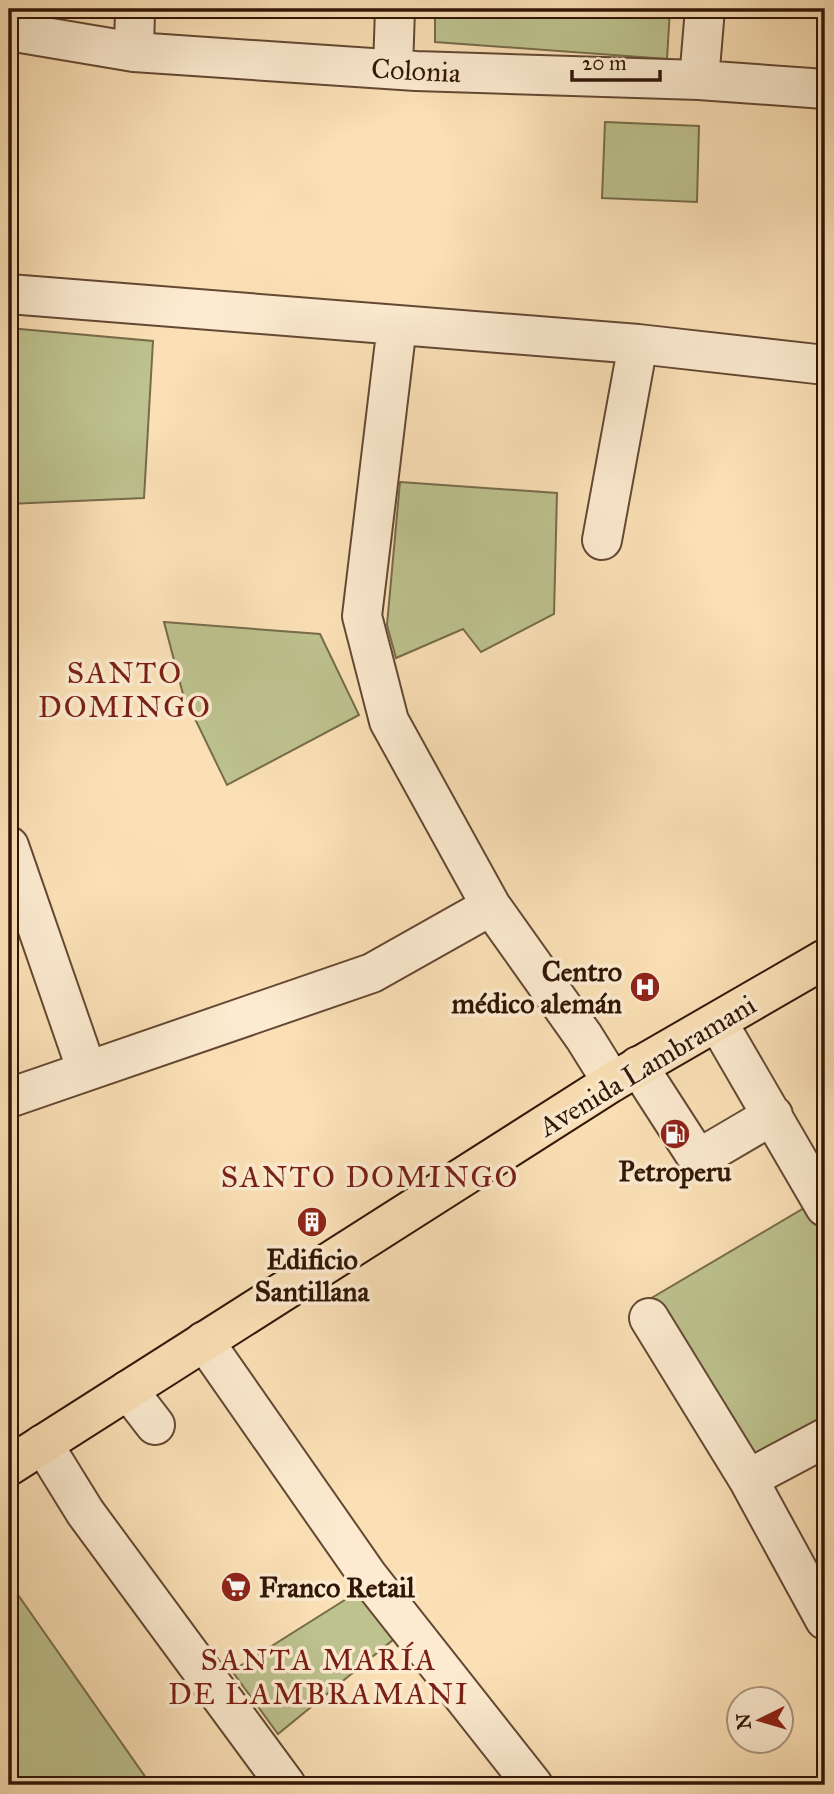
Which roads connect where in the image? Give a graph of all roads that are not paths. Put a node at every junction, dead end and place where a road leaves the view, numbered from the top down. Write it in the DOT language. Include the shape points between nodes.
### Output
graph roads {
  1 [pos="135,9"];
  2 [pos="395,9"];
  3 [pos="705,9"];
  4 [pos="9,31"];
  5 [pos="134,52"];
  6 [pos="393,69"];
  7 [pos="699,80"];
  8 [pos="825,89"];
  9 [pos="9,294"];
  10 [pos="397,325"];
  11 [pos="638,344"];
  12 [pos="825,365"];
  13 [pos="602,540"];
  14 [pos="9,846"];
  15 [pos="491,905"];
  16 [pos="825,959"];
  17 [pos="718,1023"];
  18 [pos="87,1071"];
  19 [pos="625,1074"];
  20 [pos="9,1098"];
  21 [pos="773,1115"];
  22 [pos="825,1207"];
  23 [pos="649,1318"];
  24 [pos="205,1341"];
  25 [pos="128,1390"];
  26 [pos="155,1425"];
  27 [pos="825,1438"];
  28 [pos="43,1444"];
  29 [pos="9,1466"];
  30 [pos="748,1479"];
  31 [pos="825,1620"];
  32 [pos="286,1785"];
  33 [pos="533,1785"];
  1 -- 5 [label="street"];
  2 -- 6 [label="street"];
  3 -- 7 [label="street"];
  4 -- 5 [label="street, Colonia"];
  5 -- 6 [label="street, Colonia"];
  6 -- 7 [label="street, Colonia"];
  7 -- 8 [label="street, Colonia"];
  9 -- 10 [label="street"];
  10 -- 11 [label="street"];
  10 -- 15 [label="street" via="362,616 389,721"];
  11 -- 12 [label="street"];
  11 -- 13 [label="street"];
  14 -- 18 [label="street"];
  15 -- 18 [label="street" via="372,973"];
  15 -- 19 [label="street" via="584,1037"];
  16 -- 17 [label="main road, Avenida Lambramani"];
  17 -- 19 [label="main road, Avenida Lambramani"];
  17 -- 21 [label="street"];
  18 -- 20 [label="street"];
  19 -- 21 [label="street" via="698,1159"];
  19 -- 24 [label="main road, Avenida Lambramani"];
  21 -- 22 [label="street"];
  23 -- 30 [label="street"];
  24 -- 25 [label="main road, Avenida Lambramani"];
  24 -- 33 [label="street" via="368,1576"];
  25 -- 26 [label="street"];
  25 -- 28 [label="main road, Avenida Lambramani"];
  27 -- 30 [label="street"];
  28 -- 29 [label="main road, Avenida Lambramani"];
  28 -- 32 [label="street" via="85,1512"];
  30 -- 31 [label="street"];
}
